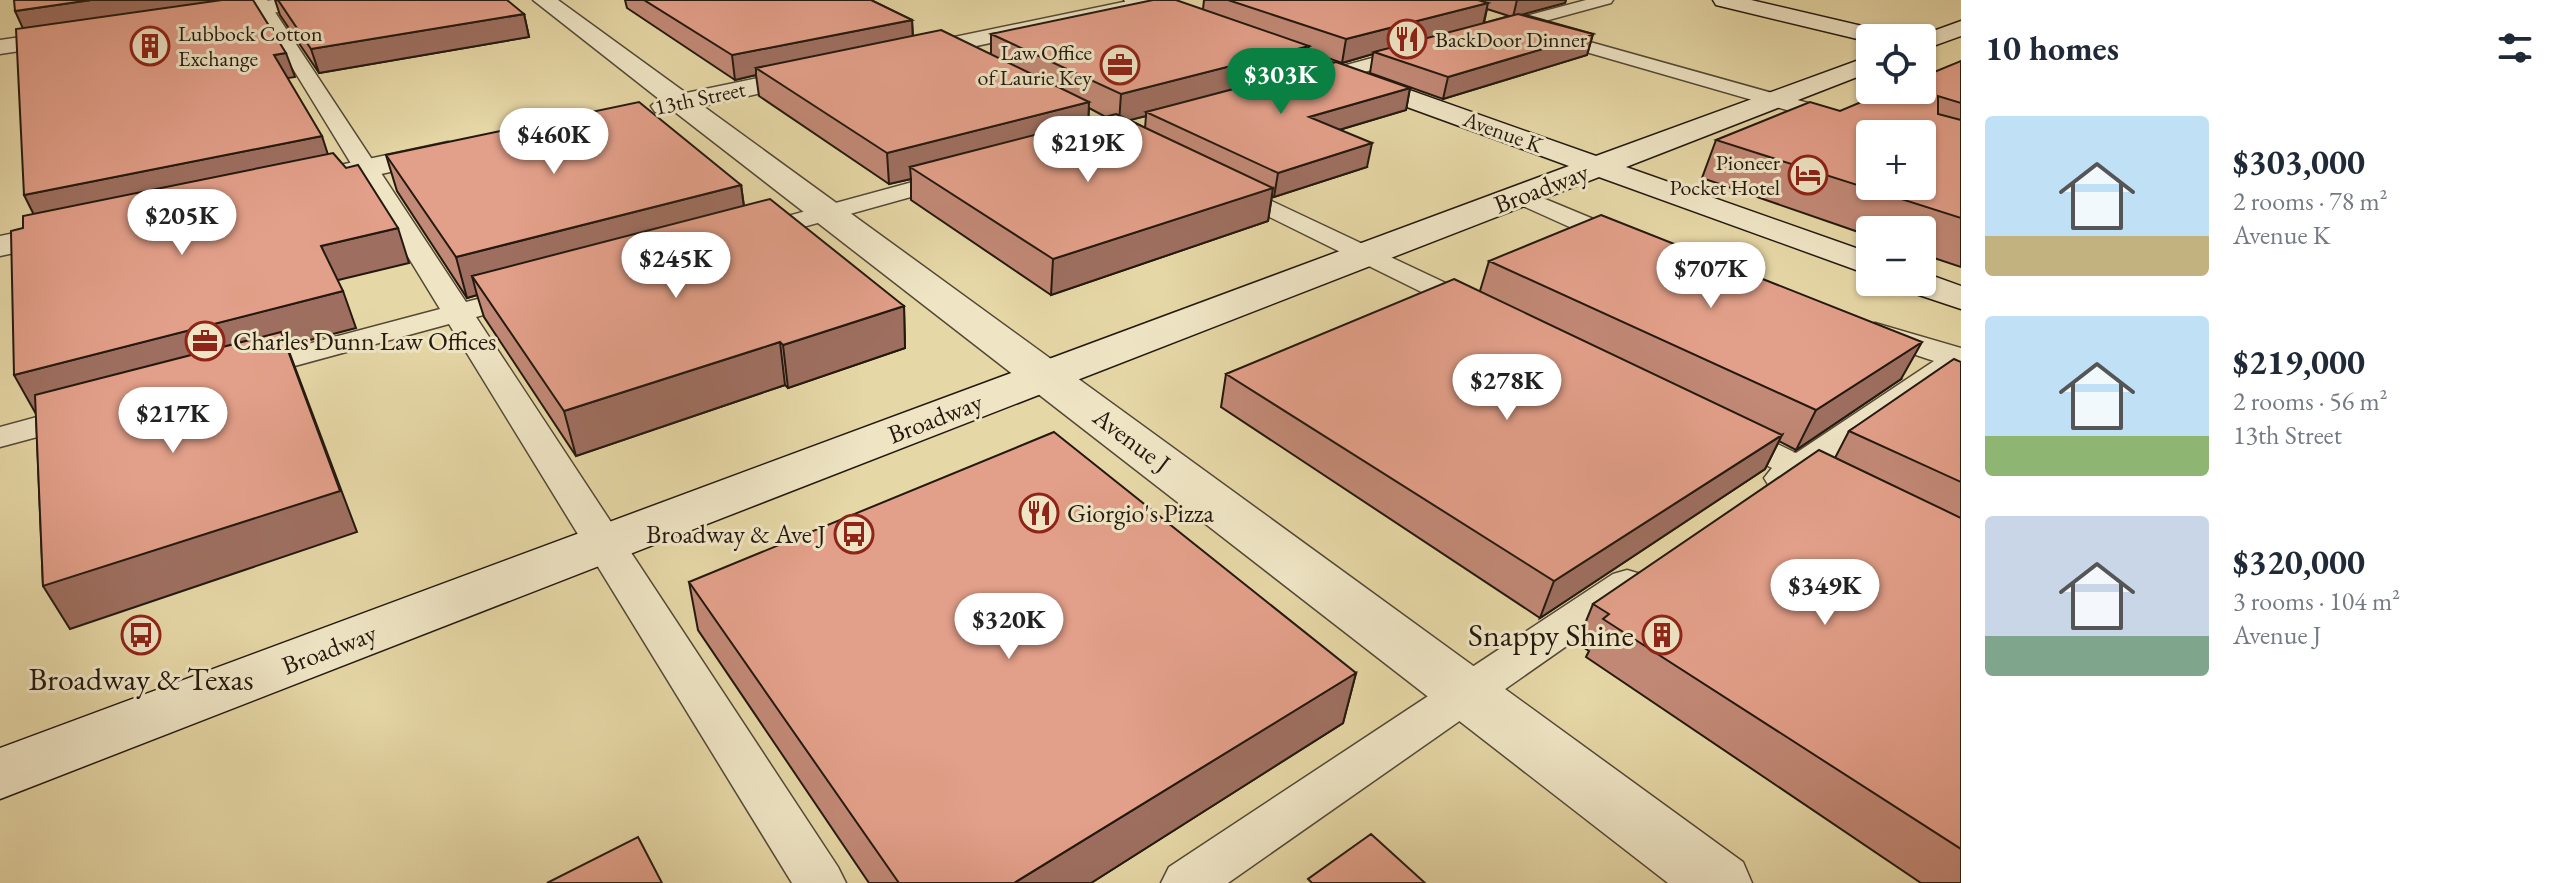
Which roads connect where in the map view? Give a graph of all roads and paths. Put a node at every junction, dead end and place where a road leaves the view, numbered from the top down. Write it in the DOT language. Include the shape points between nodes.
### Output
graph roads {
  1 [pos="318,0"];
  2 [pos="544,0"];
  3 [pos="1605,0"];
  4 [pos="1724,0"];
  5 [pos="1148,1"];
  6 [pos="262,4"];
  7 [pos="175,21"];
  8 [pos="1484,25"];
  9 [pos="1514,25"];
  10 [pos="900,27"];
  11 [pos="1961,28"];
  12 [pos="1856,31"];
  13 [pos="100,32"];
  14 [pos="1936,39"];
  15 [pos="1437,46"];
  16 [pos="0,47"];
  17 [pos="940,47"];
  18 [pos="1936,49"];
  19 [pos="1961,57"];
  20 [pos="880,60"];
  21 [pos="981,67"];
  22 [pos="1856,68"];
  23 [pos="836,69"];
  24 [pos="1338,73"];
  25 [pos="1288,86"];
  26 [pos="1773,100"];
  27 [pos="660,106"];
  28 [pos="1856,124"];
  29 [pos="474,146"];
  30 [pos="1599,166"];
  31 [pos="368,168"];
  32 [pos="984,169"];
  33 [pos="1200,173"];
  34 [pos="275,188"];
  35 [pos="1521,196"];
  36 [pos="828,212"];
  37 [pos="89,227"];
  38 [pos="723,241"];
  39 [pos="0,246"];
  40 [pos="1651,251"];
  41 [pos="1367,254"];
  42 [pos="1856,260"];
  43 [pos="546,289"];
  44 [pos="1936,289"];
  45 [pos="1961,298"];
  46 [pos="458,313"];
  47 [pos="1502,321"];
  48 [pos="1854,325"];
  49 [pos="1959,358"];
  50 [pos="1046,376"];
  51 [pos="219,378"];
  52 [pos="99,410"];
  53 [pos="1713,425"];
  54 [pos="0,437"];
  55 [pos="1798,467"];
  56 [pos="1759,494"];
  57 [pos="1852,494"];
  58 [pos="604,544"];
  59 [pos="1655,565"];
  60 [pos="1469,694"];
  61 [pos="0,774"];
  62 [pos="820,883"];
  63 [pos="1187,883"];
  64 [pos="1719,883"];
  1 -- 6 [label="street"];
  2 -- 27 [label="street, Avenue J"];
  3 -- 9 [label="lane"];
  4 -- 12 [label="street"];
  5 -- 17 [label="street"];
  5 -- 24 [label="street, Avenue K"];
  6 -- 7 [label="street"];
  6 -- 31 [label="lane"];
  8 -- 9 [label="lane"];
  9 -- 26 [label="lane"];
  10 -- 17 [label="lane"];
  11 -- 14 [label="street"];
  13 -- 16 [label="street"];
  15 -- 24 [label="lane"];
  17 -- 20 [label="street"];
  17 -- 21 [label="lane"];
  18 -- 19 [label="street"];
  22 -- 26 [label="street, Broadway"];
  23 -- 27 [label="street, 13th Street"];
  24 -- 25 [label="lane"];
  24 -- 30 [label="street, Avenue K"];
  26 -- 28 [label="lane"];
  26 -- 30 [label="street, Broadway"];
  27 -- 36 [label="street, Avenue J"];
  29 -- 31 [label="street"];
  30 -- 35 [label="street, Broadway"];
  30 -- 42 [label="street, Avenue K"];
  31 -- 34 [label="street"];
  31 -- 46 [label="lane"];
  32 -- 36 [label="lane"];
  33 -- 41 [label="lane"];
  35 -- 40 [label="lane"];
  35 -- 41 [label="street, Broadway"];
  36 -- 38 [label="lane"];
  36 -- 50 [label="street, Avenue J"];
  37 -- 39 [label="street"];
  41 -- 47 [label="lane"];
  41 -- 50 [label="street, Broadway"];
  43 -- 46 [label="lane"];
  44 -- 45 [label="street"];
  46 -- 51 [label="lane"];
  46 -- 58 [label="lane"];
  48 -- 49 [label="lane"];
  49 -- 55 [label="lane"];
  50 -- 58 [label="street, Broadway"];
  50 -- 60 [label="street, Avenue J"];
  52 -- 54 [label="lane"];
  53 -- 55 [label="lane"];
  55 -- 56 [label="lane"];
  55 -- 57 [label="lane"];
  58 -- 61 [label="street, Broadway"];
  58 -- 62 [label="lane"];
  59 -- 60 [label="lane"];
  60 -- 63 [label="lane"];
  60 -- 64 [label="street, Avenue J"];
}
